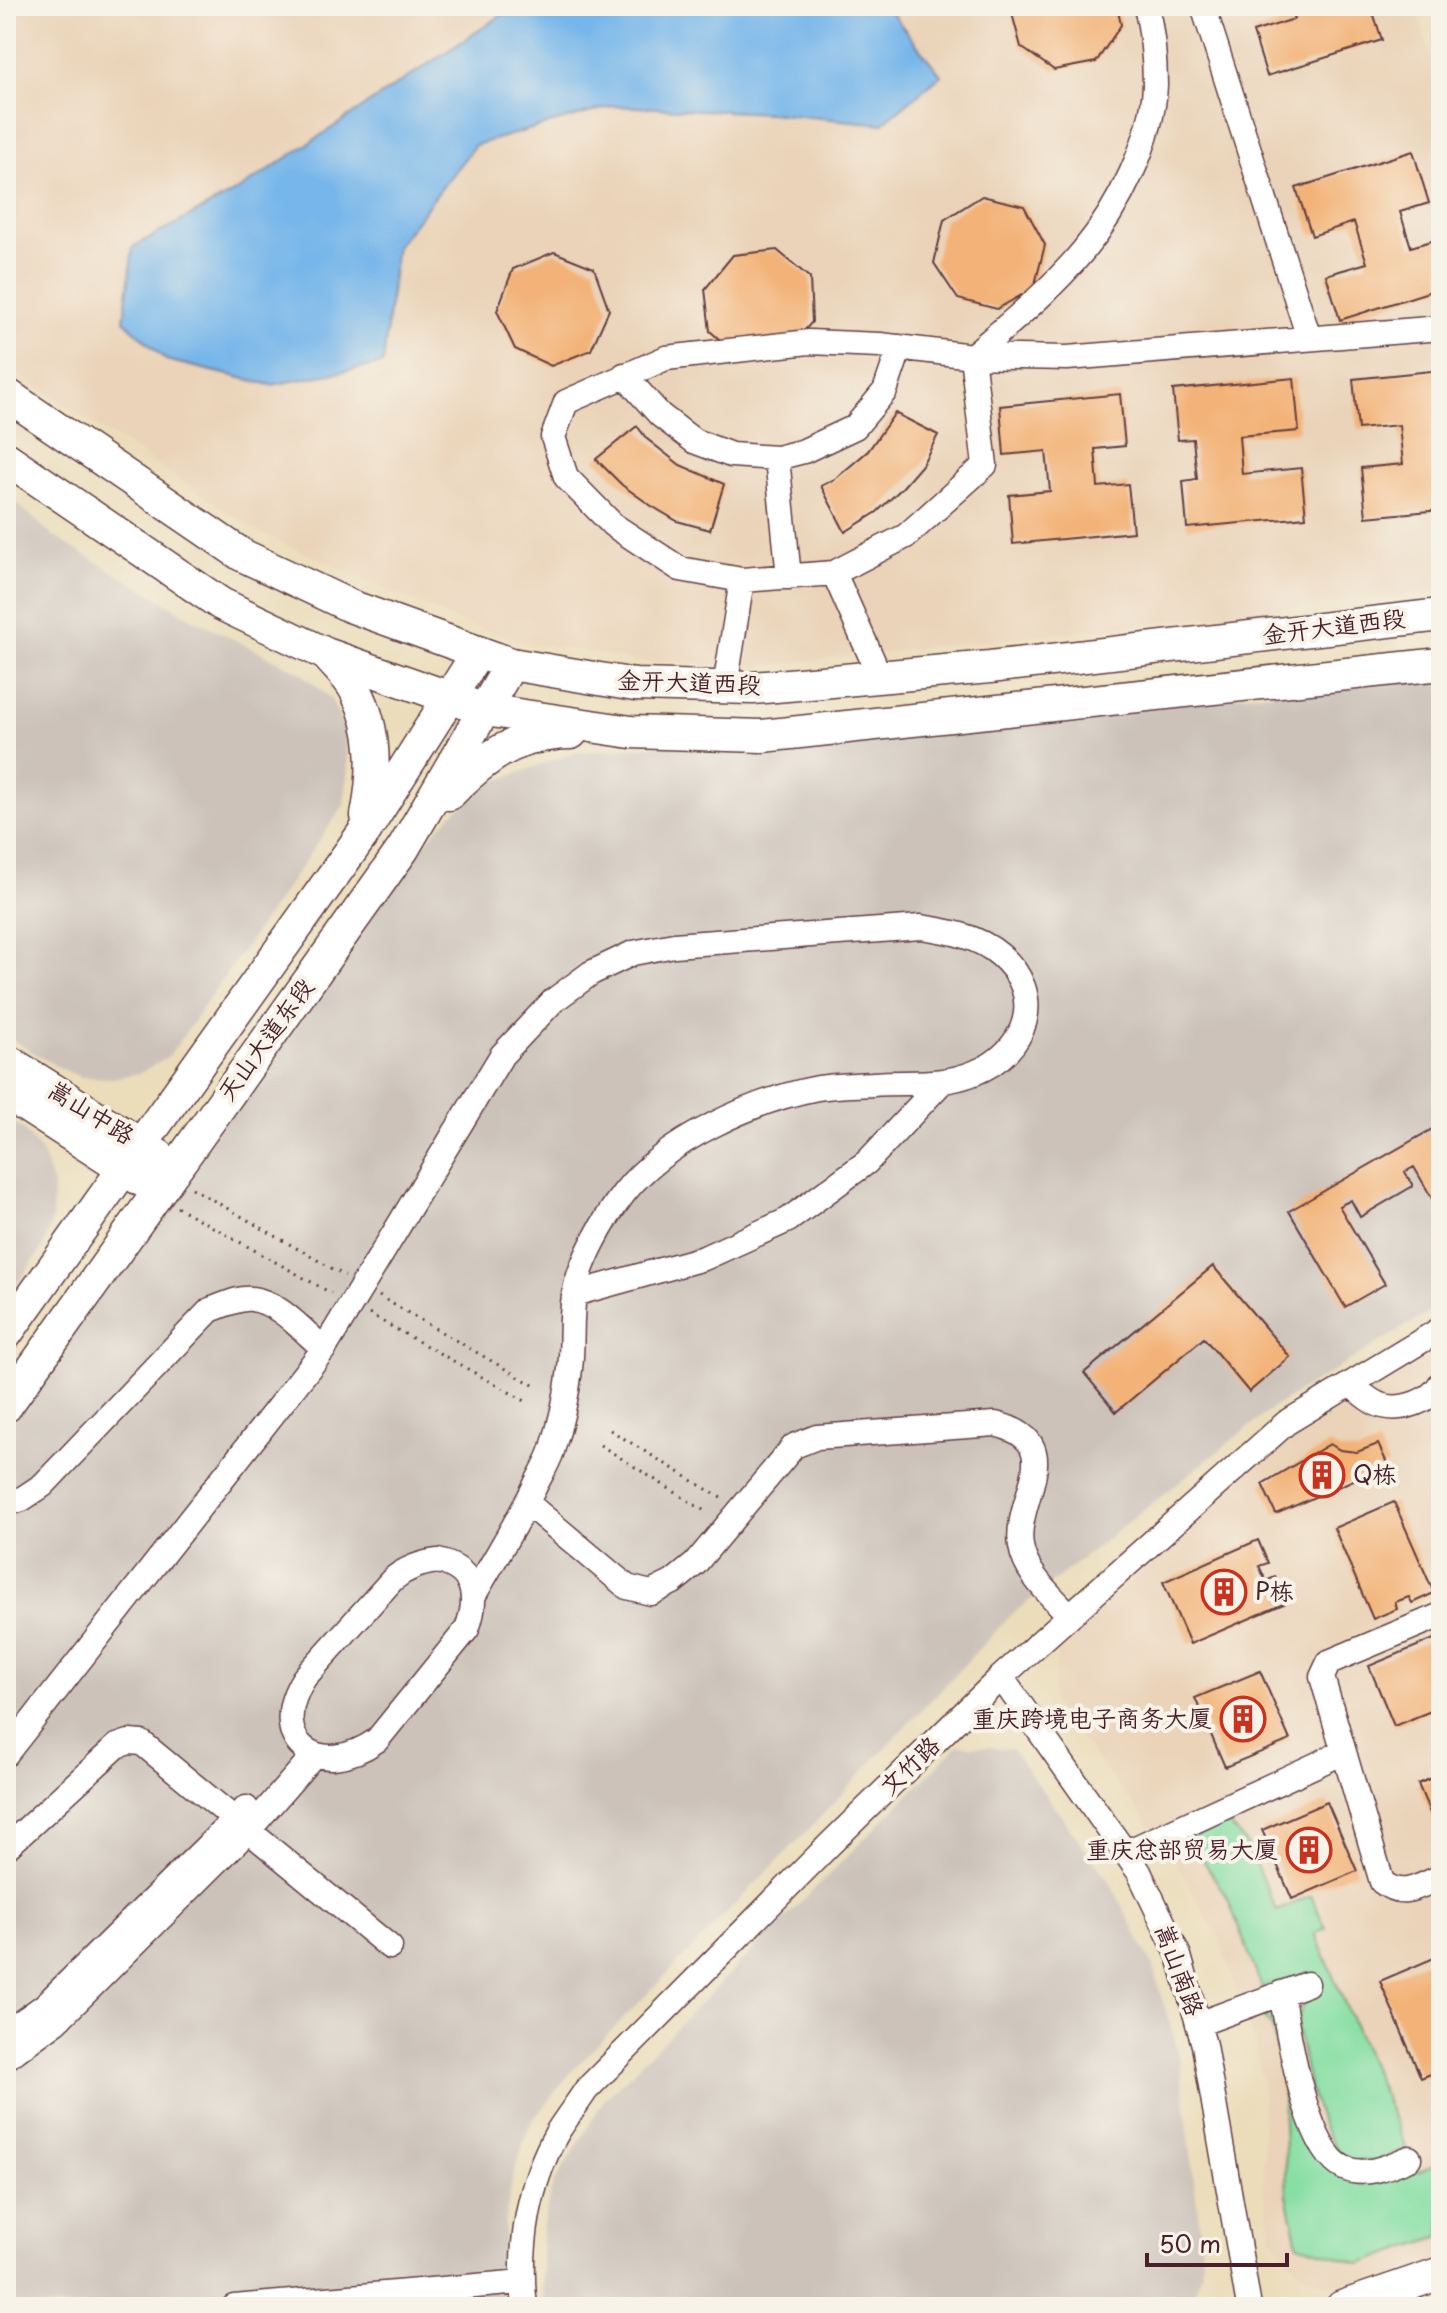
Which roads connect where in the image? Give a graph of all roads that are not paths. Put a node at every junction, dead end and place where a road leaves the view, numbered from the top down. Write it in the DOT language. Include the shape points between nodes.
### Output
graph roads {
  1 [pos="1146,6"];
  2 [pos="1203,6"];
  3 [pos="1441,328"];
  4 [pos="1309,338"];
  5 [pos="900,347"];
  6 [pos="972,356"];
  7 [pos="624,375"];
  8 [pos="6,394"];
  9 [pos="6,458"];
  10 [pos="777,458"];
  11 [pos="834,573"];
  12 [pos="789,577"];
  13 [pos="742,580"];
  14 [pos="1441,615"];
  15 [pos="326,654"];
  16 [pos="477,654"];
  17 [pos="511,664"];
  18 [pos="1441,664"];
  19 [pos="880,677"];
  20 [pos="725,687"];
  21 [pos="448,698"];
  22 [pos="485,710"];
  23 [pos="631,732"];
  24 [pos="365,831"];
  25 [pos="403,849"];
  26 [pos="6,1060"];
  27 [pos="940,1084"];
  28 [pos="6,1093"];
  29 [pos="134,1157"];
  30 [pos="170,1186"];
  31 [pos="574,1294"];
  32 [pos="1441,1329"];
  33 [pos="6,1334"];
  34 [pos="324,1349"];
  35 [pos="1441,1383"];
  36 [pos="1350,1384"];
  37 [pos="6,1406"];
  38 [pos="527,1503"];
  39 [pos="6,1504"];
  40 [pos="474,1595"];
  41 [pos="1441,1615"];
  42 [pos="1070,1616"];
  43 [pos="1001,1677"];
  44 [pos="308,1752"];
  45 [pos="1344,1752"];
  46 [pos="6,1754"];
  47 [pos="242,1824"];
  48 [pos="6,1848"];
  49 [pos="1125,1853"];
  50 [pos="1441,1877"];
  51 [pos="390,1947"];
  52 [pos="1307,1984"];
  53 [pos="1281,1993"];
  54 [pos="1198,2024"];
  55 [pos="6,2033"];
  56 [pos="6,2058"];
  57 [pos="1409,2158"];
  58 [pos="1441,2273"];
  59 [pos="522,2282"];
  60 [pos="234,2307"];
  61 [pos="525,2307"];
  62 [pos="1249,2307"];
  63 [pos="1342,2307"];
  1 -- 6 [label="street" via="1155,86 1146,130 1120,198 1083,251"];
  2 -- 4 [label="street"];
  3 -- 4 [label="street"];
  4 -- 6 [label="street" via="1067,358"];
  5 -- 6 [label="street"];
  5 -- 7 [label="street" via="809,342 666,358"];
  5 -- 10 [label="street" via="885,391 855,427"];
  6 -- 11 [label="street" via="985,465 906,536"];
  7 -- 10 [label="street" via="660,415 694,441 731,455"];
  7 -- 13 [label="street" via="566,402 553,437 566,477 613,525 680,569"];
  8 -- 16 [label="main road, 金开大道西段" via="242,555 350,606"];
  9 -- 15 [label="main road, 金开大道西段" via="221,604"];
  10 -- 12 [label="street"];
  11 -- 12 [label="street"];
  11 -- 19 [label="street"];
  12 -- 13 [label="street"];
  13 -- 20 [label="street"];
  14 -- 19 [label="main road, 金开大道西段"];
  15 -- 21 [label="main road, 金开大道西段"];
  15 -- 24 [label="main road" via="356,689 371,734 373,783"];
  16 -- 17 [label="main road, 金开大道西段"];
  16 -- 21 [label="main road, 天山大道东段"];
  17 -- 20 [label="main road, 金开大道西段" via="635,685"];
  17 -- 22 [label="main road, 天山大道东段"];
  18 -- 23 [label="main road, 金开大道西段" via="762,736"];
  19 -- 20 [label="main road, 金开大道西段"];
  21 -- 22 [label="main road, 金开大道西段"];
  21 -- 24 [label="main road, 天山大道东段"];
  22 -- 23 [label="main road, 金开大道西段"];
  22 -- 25 [label="main road, 天山大道东段"];
  23 -- 25 [label="main road" via="530,738 501,749 473,770"];
  24 -- 29 [label="main road, 天山大道东段"];
  25 -- 30 [label="main road, 天山大道东段"];
  26 -- 29 [label="main road, 嵩山中路"];
  27 -- 31 [label="street" via="867,1162 788,1220 704,1258"];
  27 -- 31 [label="street" via="818,1088 758,1105 714,1125 664,1155 626,1190 605,1221"];
  27 -- 34 [label="street" via="997,1061 1017,1041 1027,1020 1018,972 998,953 958,933 921,927 674,945 633,953 591,973 553,1001 502,1055"];
  28 -- 29 [label="main road, 嵩山中路"];
  29 -- 30 [label="main road, 嵩山中路"];
  29 -- 33 [label="main road, 天山大道东段"];
  30 -- 37 [label="main road, 天山大道东段"];
  31 -- 38 [label="street" via="570,1370 551,1454"];
  32 -- 36 [label="street, 文竹路"];
  34 -- 39 [label="street" via="274,1307 252,1299 210,1310 43,1485"];
  34 -- 46 [label="street"];
  35 -- 36 [label="street" via="1430,1396 1396,1407 1381,1406"];
  36 -- 42 [label="street, 文竹路" via="1286,1423"];
  38 -- 40 [label="street"];
  38 -- 42 [label="street" via="627,1587 651,1593 695,1564 794,1446 817,1437 995,1424 1014,1428 1030,1443 1037,1468 1021,1519 1021,1547 1029,1570"];
  40 -- 44 [label="street" via="467,1629 377,1740 346,1756"];
  40 -- 44 [label="street" via="466,1576 454,1565 438,1561 406,1569 393,1579 296,1691 292,1722"];
  41 -- 45 [label="street" via="1329,1662 1322,1677"];
  42 -- 43 [label="street, 文竹路"];
  43 -- 49 [label="street, 嵩山南路"];
  43 -- 59 [label="street, 文竹路" via="586,2090 557,2133 537,2180 526,2222"];
  44 -- 47 [label="street"];
  45 -- 49 [label="street"];
  45 -- 50 [label="street" via="1382,1882 1393,1891 1409,1890"];
  47 -- 48 [label="street" via="155,1752 129,1742 117,1746"];
  47 -- 51 [label="street"];
  47 -- 55 [label="street" via="44,2006"];
  47 -- 56 [label="street" via="57,2021"];
  49 -- 54 [label="street, 嵩山南路" via="1179,1956"];
  52 -- 53 [label="street"];
  53 -- 54 [label="street"];
  53 -- 57 [label="street" via="1302,2096 1332,2159 1355,2171 1385,2168"];
  54 -- 62 [label="street, 嵩山南路"];
  58 -- 63 [label="main road"];
  59 -- 60 [label="street"];
  59 -- 61 [label="street, 文竹路"];
}
